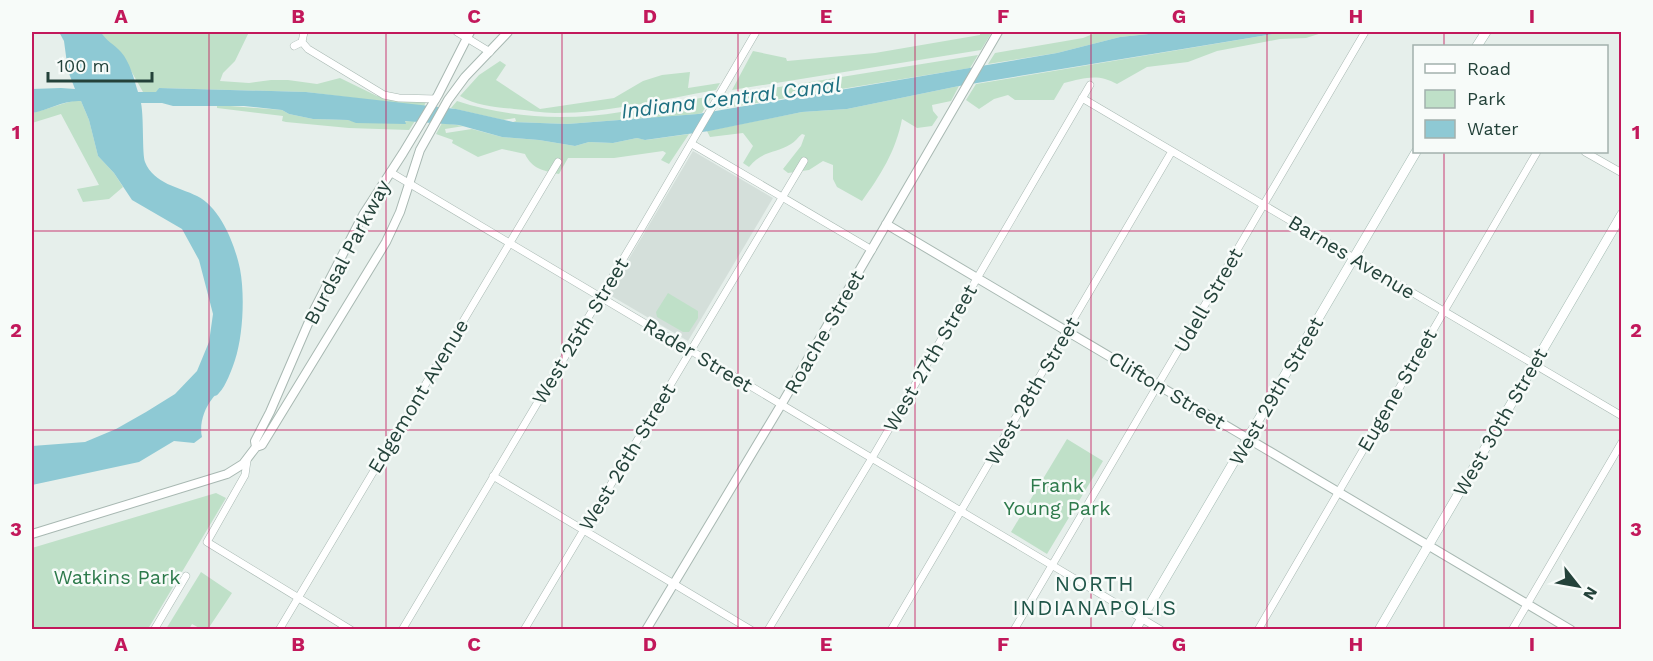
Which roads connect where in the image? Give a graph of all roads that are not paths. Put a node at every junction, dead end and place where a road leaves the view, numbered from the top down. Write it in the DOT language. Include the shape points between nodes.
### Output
graph roads {
  1 [pos="304,32"];
  2 [pos="457,32"];
  3 [pos="508,32"];
  4 [pos="756,32"];
  5 [pos="998,32"];
  6 [pos="1365,32"];
  7 [pos="1486,32"];
  8 [pos="468,34"];
  9 [pos="302,42"];
  10 [pos="1478,45"];
  11 [pos="294,46"];
  12 [pos="490,52"];
  13 [pos="1090,85"];
  14 [pos="1083,98"];
  15 [pos="434,102"];
  16 [pos="693,141"];
  17 [pos="1172,151"];
  18 [pos="1415,153"];
  19 [pos="1537,153"];
  20 [pos="1587,153"];
  21 [pos="804,161"];
  22 [pos="558,162"];
  23 [pos="390,172"];
  24 [pos="1622,173"];
  25 [pos="409,183"];
  26 [pos="783,198"];
  27 [pos="1263,204"];
  28 [pos="1622,214"];
  29 [pos="886,224"];
  30 [pos="510,244"];
  31 [pos="872,250"];
  32 [pos="1353,258"];
  33 [pos="977,278"];
  34 [pos="600,297"];
  35 [pos="1444,311"];
  36 [pos="1066,331"];
  37 [pos="691,351"];
  38 [pos="1534,364"];
  39 [pos="1158,385"];
  40 [pos="781,404"];
  41 [pos="1622,416"];
  42 [pos="1249,439"];
  43 [pos="1622,442"];
  44 [pos="256,447"];
  45 [pos="872,458"];
  46 [pos="247,461"];
  47 [pos="493,476"];
  48 [pos="1338,491"];
  49 [pos="962,511"];
  50 [pos="584,530"];
  51 [pos="32,534"];
  52 [pos="1429,544"];
  53 [pos="1052,565"];
  54 [pos="186,576"];
  55 [pos="673,583"];
  56 [pos="298,597"];
  57 [pos="1527,604"];
  58 [pos="1142,618"];
  59 [pos="154,630"];
  60 [pos="279,630"];
  61 [pos="351,630"];
  62 [pos="402,630"];
  63 [pos="524,630"];
  64 [pos="646,630"];
  65 [pos="751,630"];
  66 [pos="768,630"];
  67 [pos="891,630"];
  68 [pos="1014,630"];
  69 [pos="1136,630"];
  70 [pos="1161,630"];
  71 [pos="1258,630"];
  72 [pos="1379,630"];
  73 [pos="1512,630"];
  74 [pos="1571,630"];
  1 -- 9 [label="street"];
  2 -- 8 [label="street"];
  3 -- 12 [label="street"];
  4 -- 16 [label="street, West 25th Street"];
  5 -- 29 [label="street, Roache Street"];
  6 -- 27 [label="street, Udell Street"];
  7 -- 10 [label="main road"];
  8 -- 12 [label="street"];
  8 -- 15 [label="street, Burdsal Parkway"];
  9 -- 11 [label="street"];
  9 -- 15 [label="street" via="384,95"];
  12 -- 25 [label="street" via="448,100 417,157"];
  13 -- 14 [label="street, West 27th Street"];
  14 -- 17 [label="street, Barnes Avenue"];
  14 -- 33 [label="street, West 27th Street"];
  15 -- 23 [label="street, Burdsal Parkway"];
  16 -- 26 [label="street"];
  16 -- 34 [label="street, West 25th Street"];
  17 -- 27 [label="street, Barnes Avenue"];
  17 -- 36 [label="street, West 28th Street"];
  18 -- 32 [label="main road, West 29th Street"];
  19 -- 35 [label="street, Eugene Street"];
  20 -- 24 [label="street"];
  21 -- 26 [label="street, West 26th Street"];
  22 -- 30 [label="street, Edgemont Avenue"];
  23 -- 25 [label="street, Rader Street"];
  23 -- 44 [label="street, Burdsal Parkway" via="320,297 255,441"];
  25 -- 30 [label="street, Rader Street"];
  25 -- 44 [label="street" via="386,242 262,445"];
  26 -- 31 [label="street"];
  26 -- 37 [label="street, West 26th Street"];
  27 -- 32 [label="street, Barnes Avenue"];
  27 -- 39 [label="street, Udell Street"];
  28 -- 38 [label="main road, West 30th Street"];
  29 -- 31 [label="street, Roache Street"];
  29 -- 33 [label="street, Clifton Street"];
  30 -- 34 [label="street, Rader Street"];
  30 -- 56 [label="street, Edgemont Avenue"];
  31 -- 40 [label="street, Roache Street"];
  32 -- 35 [label="street, Barnes Avenue"];
  32 -- 42 [label="main road, West 29th Street"];
  33 -- 36 [label="street, Clifton Street"];
  33 -- 45 [label="street, West 27th Street"];
  34 -- 37 [label="street, Rader Street"];
  34 -- 47 [label="street, West 25th Street"];
  35 -- 38 [label="street, Barnes Avenue"];
  35 -- 48 [label="street, Eugene Street"];
  36 -- 39 [label="street, Clifton Street"];
  36 -- 49 [label="street, West 28th Street"];
  37 -- 40 [label="street, Rader Street"];
  37 -- 50 [label="street, West 26th Street"];
  38 -- 41 [label="street, Barnes Avenue"];
  38 -- 52 [label="main road, West 30th Street"];
  39 -- 42 [label="street, Clifton Street"];
  39 -- 53 [label="street, Udell Street"];
  40 -- 45 [label="street, Rader Street"];
  40 -- 55 [label="street, Roache Street"];
  42 -- 48 [label="street, Clifton Street"];
  42 -- 58 [label="main road, West 29th Street"];
  43 -- 57 [label="street"];
  44 -- 46 [label="street"];
  45 -- 49 [label="street, Rader Street"];
  45 -- 66 [label="street, West 27th Street"];
  46 -- 51 [label="street" via="221,477"];
  46 -- 56 [label="street" via="244,475 207,542"];
  47 -- 50 [label="street"];
  47 -- 62 [label="street, West 25th Street"];
  48 -- 52 [label="street, Clifton Street"];
  48 -- 71 [label="street, Eugene Street"];
  49 -- 53 [label="street, Rader Street"];
  49 -- 67 [label="street, West 28th Street"];
  50 -- 55 [label="street"];
  50 -- 63 [label="street, West 26th Street"];
  52 -- 57 [label="street, Clifton Street"];
  52 -- 72 [label="main road, West 30th Street"];
  53 -- 58 [label="street, Rader Street"];
  53 -- 68 [label="street, Udell Street"];
  54 -- 59 [label="street"];
  55 -- 64 [label="street, Roache Street"];
  55 -- 65 [label="street"];
  56 -- 60 [label="street, Edgemont Avenue"];
  56 -- 61 [label="street"];
  57 -- 73 [label="street"];
  57 -- 74 [label="street, Clifton Street"];
  58 -- 69 [label="main road, West 29th Street"];
  58 -- 70 [label="street, Rader Street"];
}
